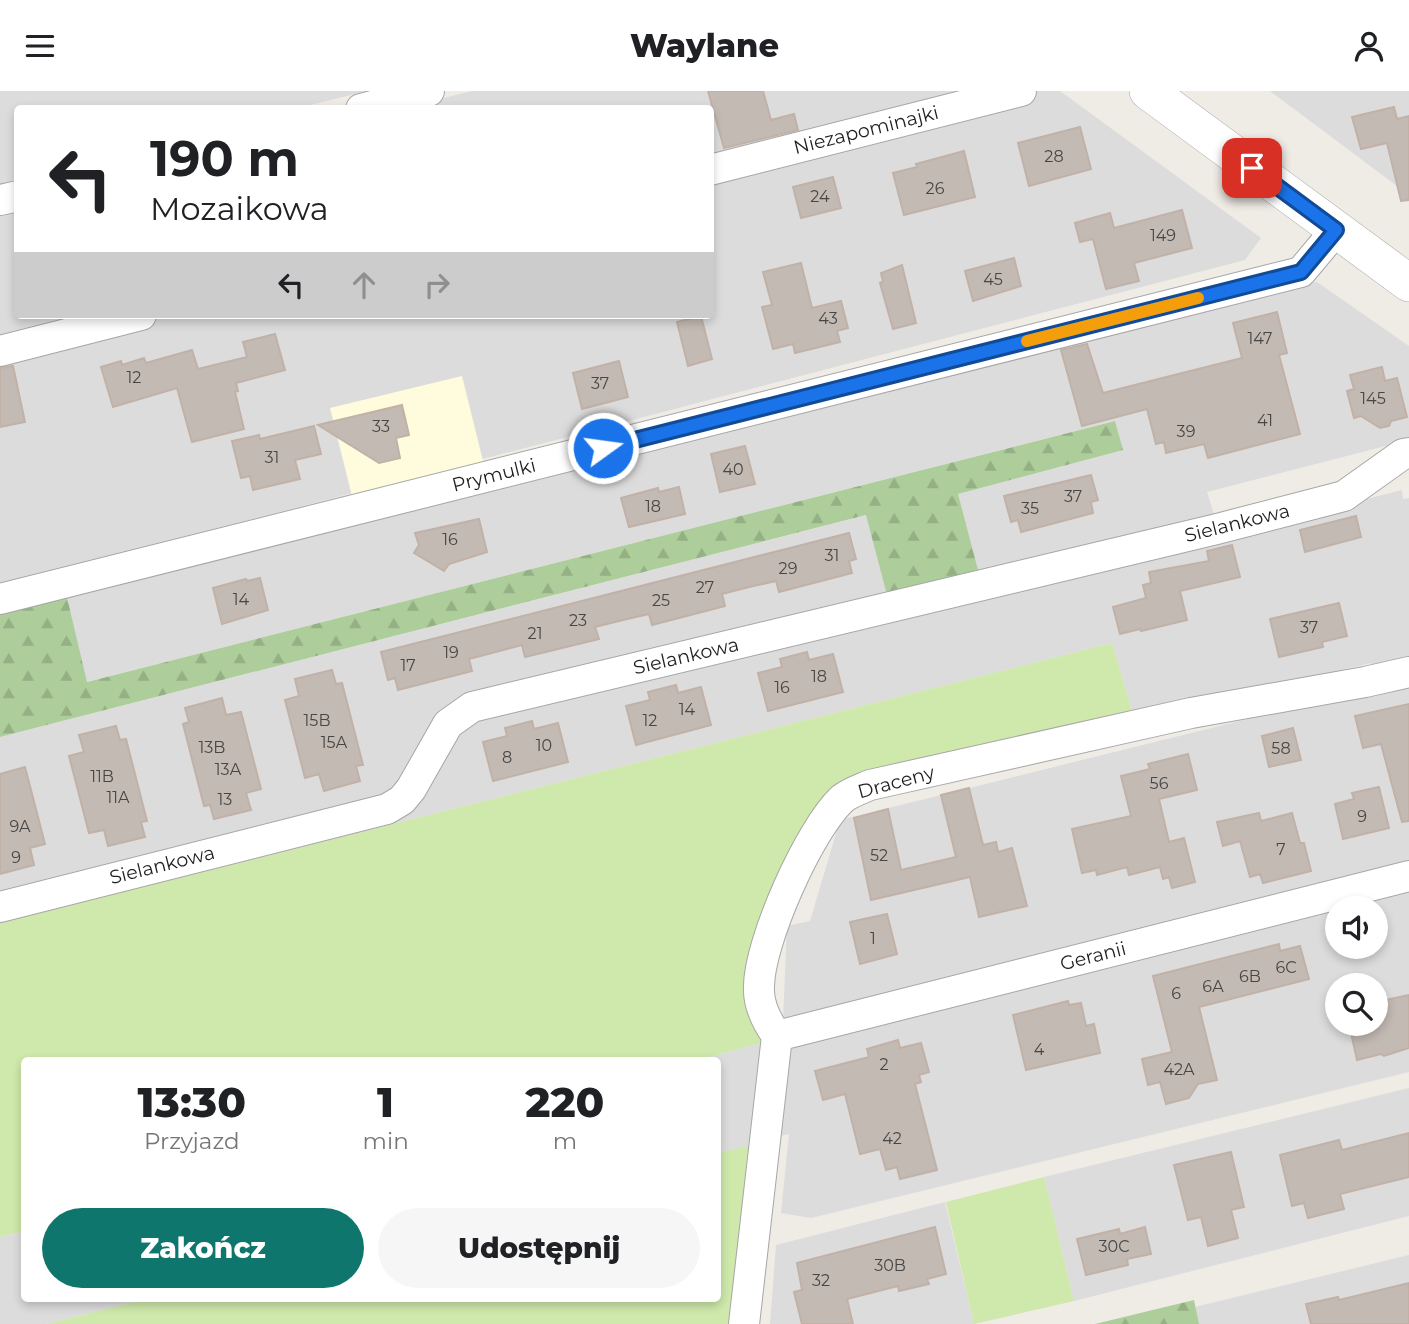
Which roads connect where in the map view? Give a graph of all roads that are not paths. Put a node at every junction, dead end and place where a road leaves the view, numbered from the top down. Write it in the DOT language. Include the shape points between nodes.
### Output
graph roads {
  1 [pos="429,91"];
  2 [pos="1021,91"];
  3 [pos="1148,91"];
  4 [pos="375,105"];
  5 [pos="714,169"];
  6 [pos="1336,230"];
  7 [pos="1404,269"];
  8 [pos="125,319"];
  9 [pos="0,351"];
  10 [pos="1409,453"];
  11 [pos="0,599"];
  12 [pos="1409,672"];
  13 [pos="1409,876"];
  14 [pos="0,907"];
  15 [pos="777,1036"];
  16 [pos="744,1324"];
  1 -- 4 [label="street"];
  2 -- 5 [label="street, Niezapominajki"];
  3 -- 6 [label="street"];
  6 -- 7 [label="street"];
  6 -- 11 [label="street, Prymulki" via="1301,272"];
  8 -- 9 [label="street"];
  10 -- 14 [label="street, Sielankowa" via="1344,496 471,707 448,724 411,789 387,810"];
  12 -- 15 [label="street, Draceny" via="1191,713 870,785 844,797 819,824 794,874 760,967 760,1002"];
  13 -- 15 [label="street, Geranii"];
  15 -- 16 [label="street"];
}
